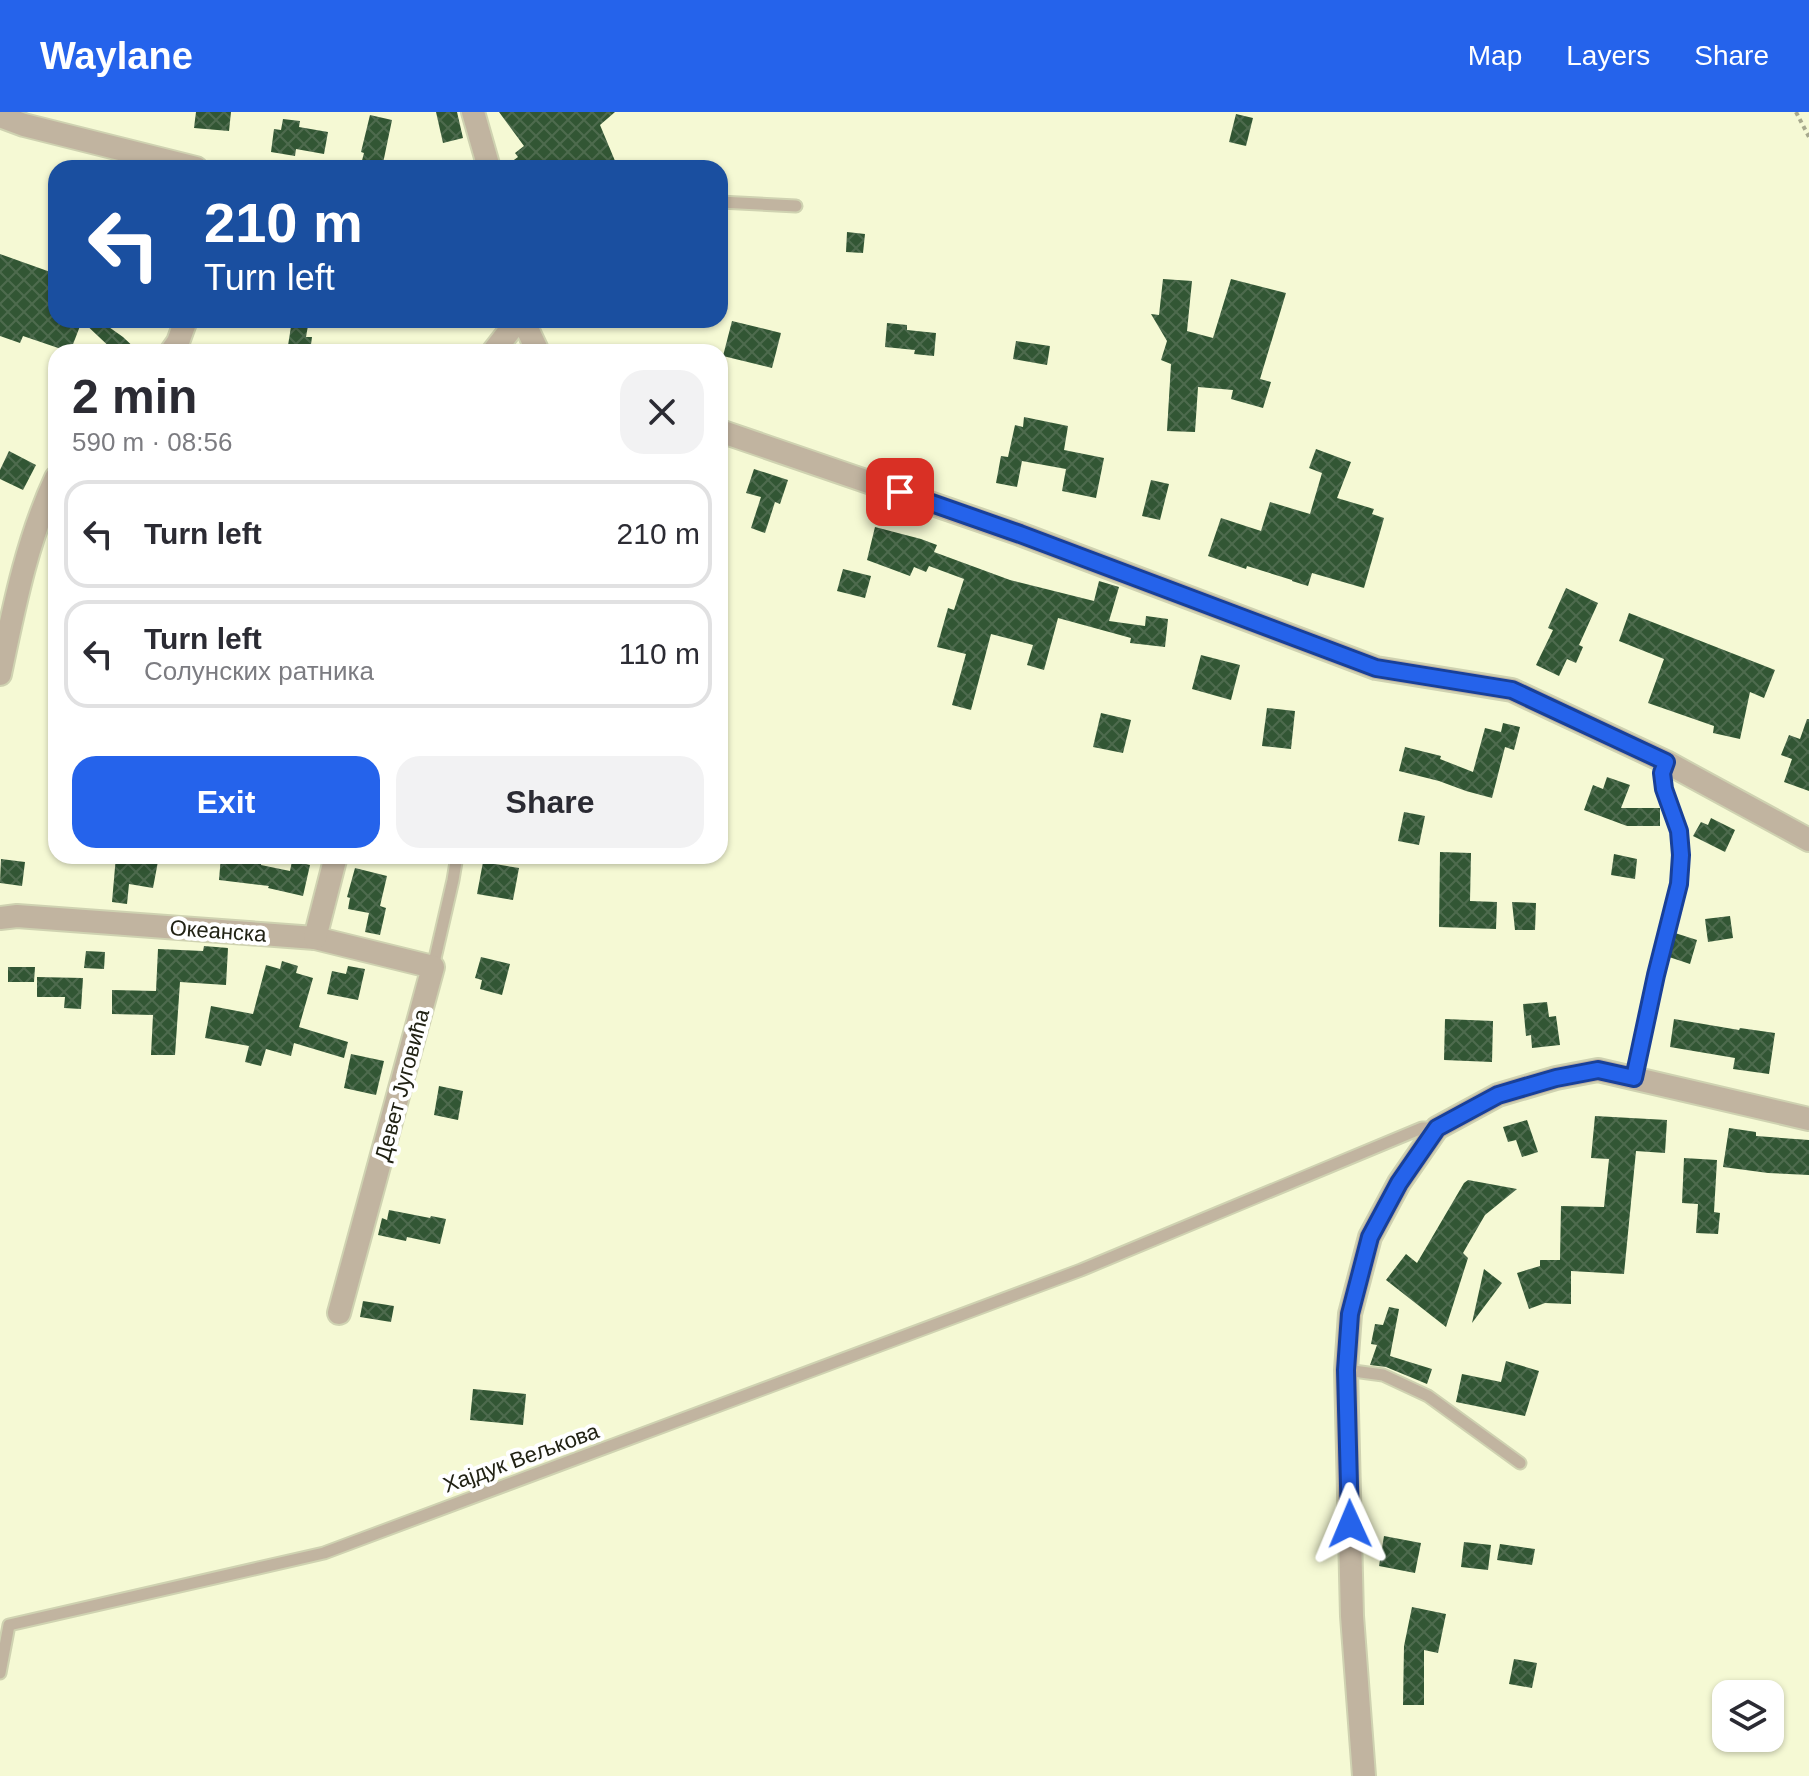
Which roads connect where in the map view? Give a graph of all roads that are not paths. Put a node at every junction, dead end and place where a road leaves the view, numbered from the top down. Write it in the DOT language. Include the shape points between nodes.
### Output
graph roads {
  1 [pos="473,112"];
  2 [pos="0,116"];
  3 [pos="164,160"];
  4 [pos="487,160"];
  5 [pos="728,202"];
  6 [pos="796,206"];
  7 [pos="513,328"];
  8 [pos="500,344"];
  9 [pos="728,434"];
  10 [pos="48,496"];
  11 [pos="0,674"];
  12 [pos="1666,762"];
  13 [pos="1809,840"];
  14 [pos="334,864"];
  15 [pos="455,864"];
  16 [pos="0,918"];
  17 [pos="315,938"];
  18 [pos="433,967"];
  19 [pos="1634,1078"];
  20 [pos="1809,1119"];
  21 [pos="1437,1128"];
  22 [pos="339,1313"];
  23 [pos="1346,1370"];
  24 [pos="1520,1463"];
  25 [pos="4,1626"];
  26 [pos="0,1673"];
  27 [pos="1364,1776"];
  1 -- 4 [label="street"];
  2 -- 3 [label="street"];
  5 -- 6 [label="lane"];
  7 -- 8 [label="street"];
  9 -- 12 [label="street" via="1020,534 1376,668 1512,690"];
  10 -- 11 [label="street" via="19,582"];
  12 -- 13 [label="street"];
  12 -- 19 [label="lane" via="1664,789 1679,831 1679,884"];
  14 -- 17 [label="street"];
  15 -- 18 [label="lane, Девет Југовића"];
  16 -- 17 [label="street, Океанска"];
  17 -- 18 [label="street, Океанска"];
  18 -- 22 [label="street, Девет Југовића"];
  19 -- 20 [label="street"];
  19 -- 21 [label="street" via="1598,1070 1556,1078 1498,1095"];
  21 -- 23 [label="street" via="1370,1237 1350,1314"];
  21 -- 25 [label="lane, Хајдук Вељкова" via="1422,1128 1081,1270 324,1553"];
  23 -- 24 [label="lane" via="1383,1375 1428,1396"];
  23 -- 27 [label="street" via="1352,1616"];
  25 -- 26 [label="lane, Хајдук Вељкова"];
}
